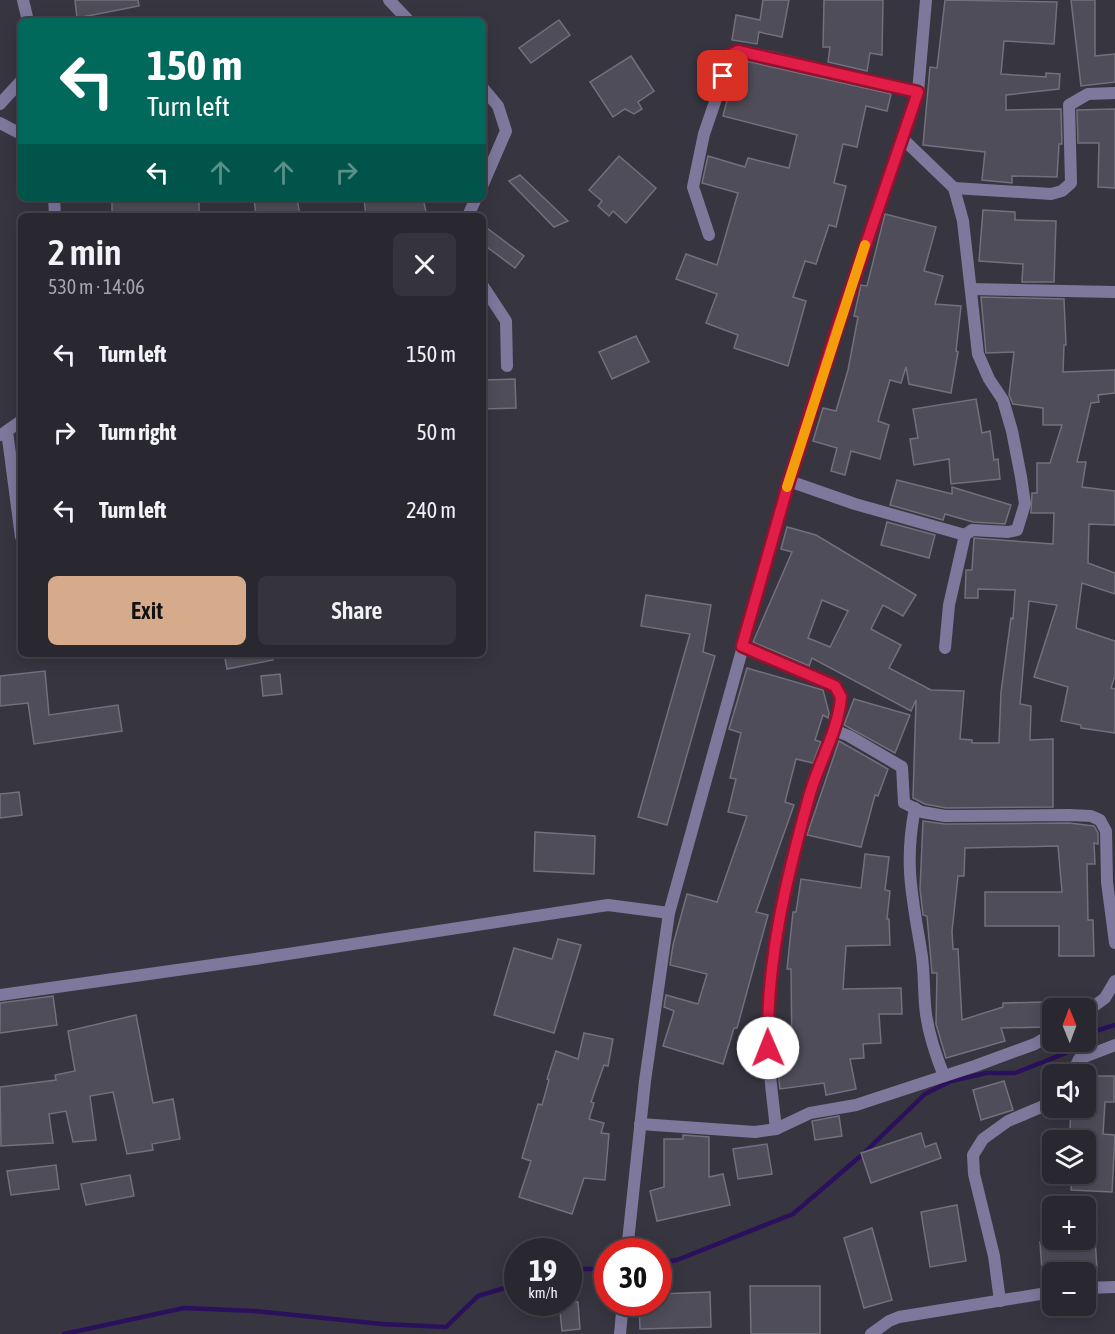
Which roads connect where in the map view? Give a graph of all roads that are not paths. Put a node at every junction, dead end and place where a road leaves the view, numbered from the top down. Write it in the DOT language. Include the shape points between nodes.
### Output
graph roads {
  1 [pos="23,0"];
  2 [pos="389,0"];
  3 [pos="926,0"];
  4 [pos="27,18"];
  5 [pos="406,18"];
  6 [pos="18,84"];
  7 [pos="486,92"];
  8 [pos="918,92"];
  9 [pos="1115,93"];
  10 [pos="0,104"];
  11 [pos="0,123"];
  12 [pos="18,132"];
  13 [pos="902,138"];
  14 [pos="486,177"];
  15 [pos="954,188"];
  16 [pos="709,235"];
  17 [pos="971,289"];
  18 [pos="486,291"];
  19 [pos="1115,292"];
  20 [pos="507,366"];
  21 [pos="18,423"];
  22 [pos="3,433"];
  23 [pos="789,481"];
  24 [pos="18,520"];
  25 [pos="965,536"];
  26 [pos="742,646"];
  27 [pos="945,648"];
  28 [pos="834,730"];
  29 [pos="915,808"];
  30 [pos="669,913"];
  31 [pos="1115,943"];
  32 [pos="1115,981"];
  33 [pos="0,995"];
  34 [pos="1096,1005"];
  35 [pos="1042,1040"];
  36 [pos="1115,1045"];
  37 [pos="1077,1064"];
  38 [pos="945,1076"];
  39 [pos="1042,1107"];
  40 [pos="640,1124"];
  41 [pos="776,1129"];
  42 [pos="628,1238"];
  43 [pos="1115,1287"];
  44 [pos="1096,1288"];
  45 [pos="1042,1294"];
  46 [pos="1000,1301"];
  47 [pos="621,1316"];
  48 [pos="620,1334"];
  49 [pos="871,1334"];
  1 -- 4 [label="street"];
  2 -- 5 [label="street"];
  3 -- 8 [label="street"];
  6 -- 10 [label="street"];
  7 -- 14 [label="street" via="498,106 506,131"];
  8 -- 13 [label="street"];
  8 -- 16 [label="street" via="762,55 738,51 730,55 704,134 693,187"];
  9 -- 15 [label="street" via="1088,94 1069,105 1071,183 1062,191 1051,194"];
  11 -- 12 [label="street"];
  13 -- 15 [label="street"];
  13 -- 23 [label="street"];
  15 -- 17 [label="street" via="963,221"];
  17 -- 19 [label="street"];
  17 -- 25 [label="street" via="978,354 1003,400 1025,504 1017,530 972,530"];
  18 -- 20 [label="street" via="506,321"];
  21 -- 22 [label="street"];
  22 -- 24 [label="street"];
  23 -- 25 [label="street"];
  23 -- 26 [label="street"];
  25 -- 27 [label="street" via="949,605"];
  26 -- 28 [label="street" via="835,686 841,697"];
  26 -- 30 [label="street"];
  28 -- 29 [label="street" via="902,767 904,803"];
  28 -- 41 [label="street" via="810,794 771,958 768,1048"];
  29 -- 31 [label="street" via="945,816 1069,815 1100,820 1106,831 1107,882"];
  29 -- 38 [label="street" via="909,834 908,877 922,951 926,1016 934,1052"];
  30 -- 33 [label="street" via="608,905"];
  30 -- 40 [label="street"];
  32 -- 34 [label="street"];
  35 -- 38 [label="street"];
  36 -- 37 [label="street" via="1079,1059"];
  38 -- 41 [label="street" via="856,1105 810,1113"];
  39 -- 46 [label="street" via="1008,1121 983,1139 973,1155"];
  40 -- 41 [label="street" via="755,1132"];
  40 -- 42 [label="street"];
  43 -- 44 [label="street"];
  45 -- 46 [label="street"];
  46 -- 49 [label="street" via="899,1317"];
  47 -- 48 [label="street"];
}
